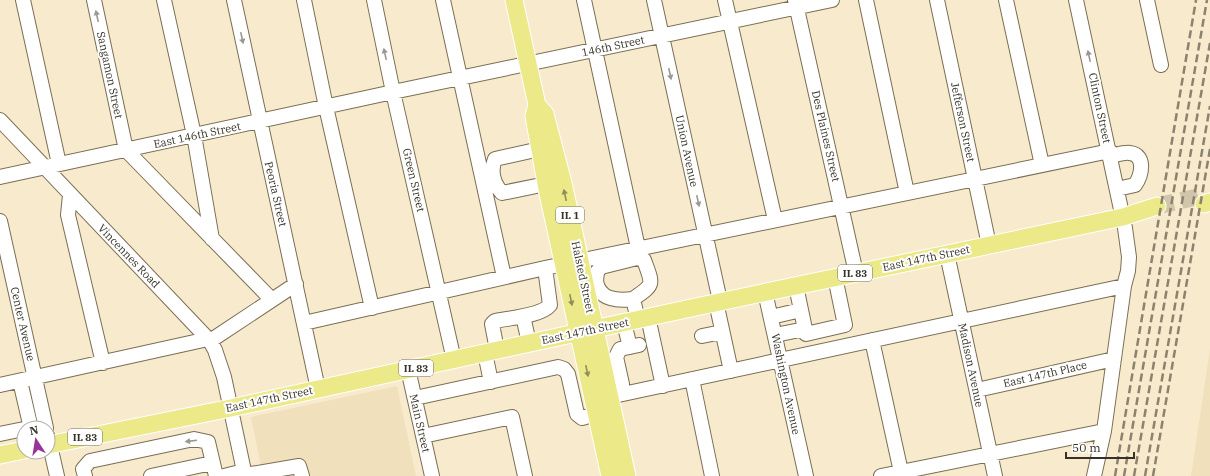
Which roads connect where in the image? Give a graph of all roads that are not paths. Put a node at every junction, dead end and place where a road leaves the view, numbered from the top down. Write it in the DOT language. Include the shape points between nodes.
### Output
graph roads {
  1 [pos="23,0"];
  2 [pos="94,0"];
  3 [pos="164,0"];
  4 [pos="234,0"];
  5 [pos="304,0"];
  6 [pos="374,0"];
  7 [pos="444,0"];
  8 [pos="514,0"];
  9 [pos="584,0"];
  10 [pos="654,0"];
  11 [pos="725,0"];
  12 [pos="832,0"];
  13 [pos="866,0"];
  14 [pos="937,0"];
  15 [pos="1006,0"];
  16 [pos="1076,0"];
  17 [pos="1147,0"];
  18 [pos="796,4"];
  19 [pos="730,22"];
  20 [pos="662,36"];
  21 [pos="595,50"];
  22 [pos="528,64"];
  23 [pos="1161,65"];
  24 [pos="460,78"];
  25 [pos="393,92"];
  26 [pos="537,105"];
  27 [pos="326,107"];
  28 [pos="0,120"];
  29 [pos="259,121"];
  30 [pos="194,135"];
  31 [pos="540,149"];
  32 [pos="126,150"];
  33 [pos="1110,154"];
  34 [pos="1042,165"];
  35 [pos="52,166"];
  36 [pos="0,177"];
  37 [pos="975,179"];
  38 [pos="546,184"];
  39 [pos="1117,189"];
  40 [pos="907,193"];
  41 [pos="70,194"];
  42 [pos="842,206"];
  43 [pos="1156,210"];
  44 [pos="1123,217"];
  45 [pos="775,220"];
  46 [pos="0,221"];
  47 [pos="706,234"];
  48 [pos="212,239"];
  49 [pos="989,245"];
  50 [pos="638,248"];
  51 [pos="948,254"];
  52 [pos="572,263"];
  53 [pos="545,268"];
  54 [pos="856,273"];
  55 [pos="504,277"];
  56 [pos="835,277"];
  57 [pos="590,282"];
  58 [pos="296,284"];
  59 [pos="796,286"];
  60 [pos="1124,286"];
  61 [pos="439,292"];
  62 [pos="765,292"];
  63 [pos="633,299"];
  64 [pos="272,300"];
  65 [pos="718,302"];
  66 [pos="372,308"];
  67 [pos="801,310"];
  68 [pos="522,316"];
  69 [pos="771,317"];
  70 [pos="636,320"];
  71 [pos="962,320"];
  72 [pos="304,323"];
  73 [pos="805,329"];
  74 [pos="586,331"];
  75 [pos="722,332"];
  76 [pos="775,335"];
  77 [pos="702,336"];
  78 [pos="209,340"];
  79 [pos="872,340"];
  80 [pos="529,343"];
  81 [pos="491,352"];
  82 [pos="608,359"];
  83 [pos="1114,359"];
  84 [pos="454,360"];
  85 [pos="781,360"];
  86 [pos="103,363"];
  87 [pos="408,369"];
  88 [pos="731,371"];
  89 [pos="35,378"];
  90 [pos="692,380"];
  91 [pos="20,381"];
  92 [pos="646,381"];
  93 [pos="491,382"];
  94 [pos="0,385"];
  95 [pos="663,386"];
  96 [pos="318,389"];
  97 [pos="613,389"];
  98 [pos="977,390"];
  99 [pos="415,398"];
  100 [pos="230,408"];
  101 [pos="596,414"];
  102 [pos="29,420"];
  103 [pos="44,420"];
  104 [pos="16,431"];
  105 [pos="1104,431"];
  106 [pos="0,434"];
  107 [pos="423,436"];
  108 [pos="56,441"];
  109 [pos="16,452"];
  110 [pos="990,454"];
  111 [pos="0,455"];
  112 [pos="53,460"];
  113 [pos="214,470"];
  114 [pos="901,472"];
  115 [pos="274,473"];
  116 [pos="245,474"];
  117 [pos="57,476"];
  118 [pos="85,476"];
  119 [pos="151,476"];
  120 [pos="224,476"];
  121 [pos="302,476"];
  122 [pos="432,476"];
  123 [pos="525,476"];
  124 [pos="610,476"];
  125 [pos="627,476"];
  126 [pos="712,476"];
  127 [pos="806,476"];
  128 [pos="881,476"];
  129 [pos="995,476"];
  130 [pos="1094,476"];
  1 -- 35 [label="street"];
  32 -- 2 [label="street, Sangamon Street, one-way"];
  3 -- 30 [label="street"];
  4 -- 29 [label="street, Peoria Street, one-way"];
  5 -- 27 [label="street"];
  25 -- 6 [label="street, Green Street, one-way"];
  7 -- 24 [label="street"];
  8 -- 22 [label="main road, Halsted Street / IL 1"];
  9 -- 21 [label="street"];
  10 -- 20 [label="street, Union Avenue"];
  11 -- 19 [label="street"];
  12 -- 18 [label="street, 146th Street"];
  13 -- 40 [label="street"];
  14 -- 37 [label="street, Jefferson Street"];
  15 -- 34 [label="street"];
  33 -- 16 [label="street, Clinton Street, one-way"];
  17 -- 23 [label="street"];
  18 -- 19 [label="street, 146th Street"];
  18 -- 42 [label="street, Des Plaines Street"];
  19 -- 20 [label="street, 146th Street"];
  19 -- 45 [label="street"];
  20 -- 21 [label="street, 146th Street"];
  20 -- 47 [label="street, Union Avenue, one-way"];
  21 -- 22 [label="street, 146th Street"];
  21 -- 50 [label="street"];
  22 -- 24 [label="street, 146th Street"];
  22 -- 26 [label="main road, Halsted Street / IL 1"];
  24 -- 25 [label="street, 146th Street"];
  24 -- 55 [label="street"];
  25 -- 27 [label="street, East 146th Street"];
  25 -- 61 [label="street, Green Street"];
  26 -- 31 [label="main road, Halsted Street / IL 1" via="534,116"];
  52 -- 26 [label="main road, Halsted Street / IL 1, one-way" via="563,184 545,114"];
  27 -- 29 [label="street, East 146th Street"];
  27 -- 66 [label="street"];
  28 -- 35 [label="street, Vincennes Road"];
  29 -- 30 [label="street, East 146th Street"];
  29 -- 58 [label="street, Peoria Street"];
  30 -- 32 [label="street, East 146th Street"];
  30 -- 48 [label="street"];
  31 -- 38 [label="main road, Halsted Street / IL 1"];
  31 -- 38 [label="street" via="495,159 492,167 496,186 502,193"];
  32 -- 35 [label="street, East 146th Street"];
  32 -- 48 [label="street"];
  33 -- 34 [label="street"];
  33 -- 39 [label="street, Clinton Street"];
  33 -- 39 [label="street" via="1129,152 1138,156 1141,162 1139,179 1135,185"];
  34 -- 37 [label="street"];
  35 -- 36 [label="street, East 146th Street"];
  35 -- 41 [label="street, Vincennes Road"];
  37 -- 40 [label="street"];
  37 -- 49 [label="street, Jefferson Street"];
  38 -- 52 [label="main road, Halsted Street / IL 1"];
  39 -- 44 [label="street, Clinton Street"];
  40 -- 42 [label="street"];
  41 -- 78 [label="street, Vincennes Road"];
  41 -- 86 [label="street" via="68,215"];
  42 -- 45 [label="street"];
  42 -- 54 [label="street, Des Plaines Street"];
  43 -- 44 [label="main road, East 147th Street / IL 83"];
  44 -- 49 [label="main road, East 147th Street / IL 83"];
  44 -- 60 [label="street, Clinton Street" via="1129,257"];
  45 -- 47 [label="street"];
  46 -- 89 [label="street, Center Avenue"];
  47 -- 50 [label="street"];
  47 -- 65 [label="street, Union Avenue"];
  48 -- 64 [label="street"];
  49 -- 51 [label="main road, East 147th Street / IL 83"];
  50 -- 52 [label="street"];
  51 -- 54 [label="main road, East 147th Street / IL 83"];
  51 -- 71 [label="street, Madison Avenue"];
  52 -- 53 [label="street"];
  52 -- 57 [label="main road, Halsted Street / IL 1"];
  52 -- 74 [label="main road, Halsted Street / IL 1, one-way"];
  53 -- 55 [label="street"];
  53 -- 68 [label="street" via="550,305 539,313"];
  54 -- 56 [label="main road, East 147th Street / IL 83"];
  55 -- 61 [label="street"];
  56 -- 59 [label="main road, East 147th Street / IL 83"];
  56 -- 73 [label="street" via="845,325 806,334"];
  57 -- 63 [label="street" via="607,298"];
  57 -- 63 [label="street" via="601,267 640,258 644,260 651,285"];
  57 -- 74 [label="main road, Halsted Street / IL 1"];
  58 -- 64 [label="street"];
  58 -- 72 [label="street, Peoria Street"];
  59 -- 62 [label="main road, East 147th Street / IL 83"];
  59 -- 67 [label="street"];
  60 -- 71 [label="street"];
  60 -- 83 [label="street, Clinton Street"];
  61 -- 66 [label="street"];
  61 -- 84 [label="street, Green Street"];
  62 -- 65 [label="main road, East 147th Street / IL 83"];
  62 -- 69 [label="street, Washington Avenue"];
  63 -- 70 [label="street"];
  64 -- 78 [label="street"];
  65 -- 70 [label="main road, East 147th Street / IL 83"];
  65 -- 75 [label="street, Union Avenue"];
  66 -- 72 [label="street"];
  67 -- 69 [label="street"];
  67 -- 73 [label="street"];
  68 -- 80 [label="street"];
  68 -- 81 [label="street" via="495,321 492,324"];
  69 -- 76 [label="street, Washington Avenue"];
  70 -- 74 [label="main road, East 147th Street / IL 83"];
  70 -- 82 [label="street" via="635,346 620,349"];
  70 -- 95 [label="street"];
  71 -- 79 [label="street"];
  71 -- 98 [label="street, Madison Avenue"];
  72 -- 96 [label="street, Peoria Street"];
  73 -- 76 [label="street"];
  74 -- 80 [label="main road, East 147th Street / IL 83"];
  74 -- 82 [label="main road, Halsted Street / IL 1"];
  74 -- 101 [label="main road, Halsted Street / IL 1, one-way"];
  75 -- 77 [label="street"];
  75 -- 88 [label="street, Union Avenue"];
  76 -- 85 [label="street, Washington Avenue"];
  78 -- 86 [label="street"];
  78 -- 100 [label="street, Vincennes Road" via="224,377"];
  79 -- 85 [label="street"];
  79 -- 114 [label="street"];
  80 -- 81 [label="main road, East 147th Street / IL 83"];
  81 -- 84 [label="main road, East 147th Street / IL 83"];
  81 -- 93 [label="street"];
  82 -- 97 [label="main road, Halsted Street / IL 1"];
  83 -- 98 [label="street, East 147th Place"];
  83 -- 105 [label="street, Clinton Street"];
  84 -- 87 [label="main road, East 147th Street / IL 83"];
  85 -- 88 [label="street"];
  85 -- 127 [label="street, Washington Avenue"];
  86 -- 89 [label="street"];
  87 -- 96 [label="main road, East 147th Street / IL 83"];
  87 -- 99 [label="street, Main Street"];
  88 -- 90 [label="street"];
  89 -- 91 [label="street"];
  89 -- 103 [label="street, Center Avenue"];
  90 -- 95 [label="street"];
  90 -- 126 [label="street"];
  91 -- 94 [label="street"];
  91 -- 102 [label="street"];
  92 -- 97 [label="street"];
  93 -- 99 [label="street"];
  93 -- 101 [label="street" via="558,368 564,369 568,374 577,414 582,418"];
  95 -- 97 [label="street"];
  96 -- 100 [label="main road, East 147th Street / IL 83"];
  97 -- 125 [label="main road, Halsted Street / IL 1"];
  98 -- 110 [label="street, Madison Avenue"];
  99 -- 107 [label="street, Main Street"];
  100 -- 108 [label="main road, East 147th Street / IL 83"];
  100 -- 116 [label="street, Vincennes Road"];
  101 -- 124 [label="main road, Halsted Street / IL 1"];
  104 -- 106 [label="street"];
  105 -- 110 [label="street"];
  105 -- 130 [label="street, Clinton Street"];
  107 -- 122 [label="street, Main Street"];
  107 -- 123 [label="street" via="512,417"];
  109 -- 111 [label="main road"];
  110 -- 114 [label="street"];
  110 -- 129 [label="street, Madison Avenue"];
  112 -- 117 [label="street"];
  113 -- 118 [label="street, one-way" via="208,442 194,439 90,461 83,469"];
  113 -- 119 [label="street"];
  114 -- 128 [label="street"];
  115 -- 116 [label="street"];
  115 -- 121 [label="street" via="300,466"];
  116 -- 120 [label="street"];
}
